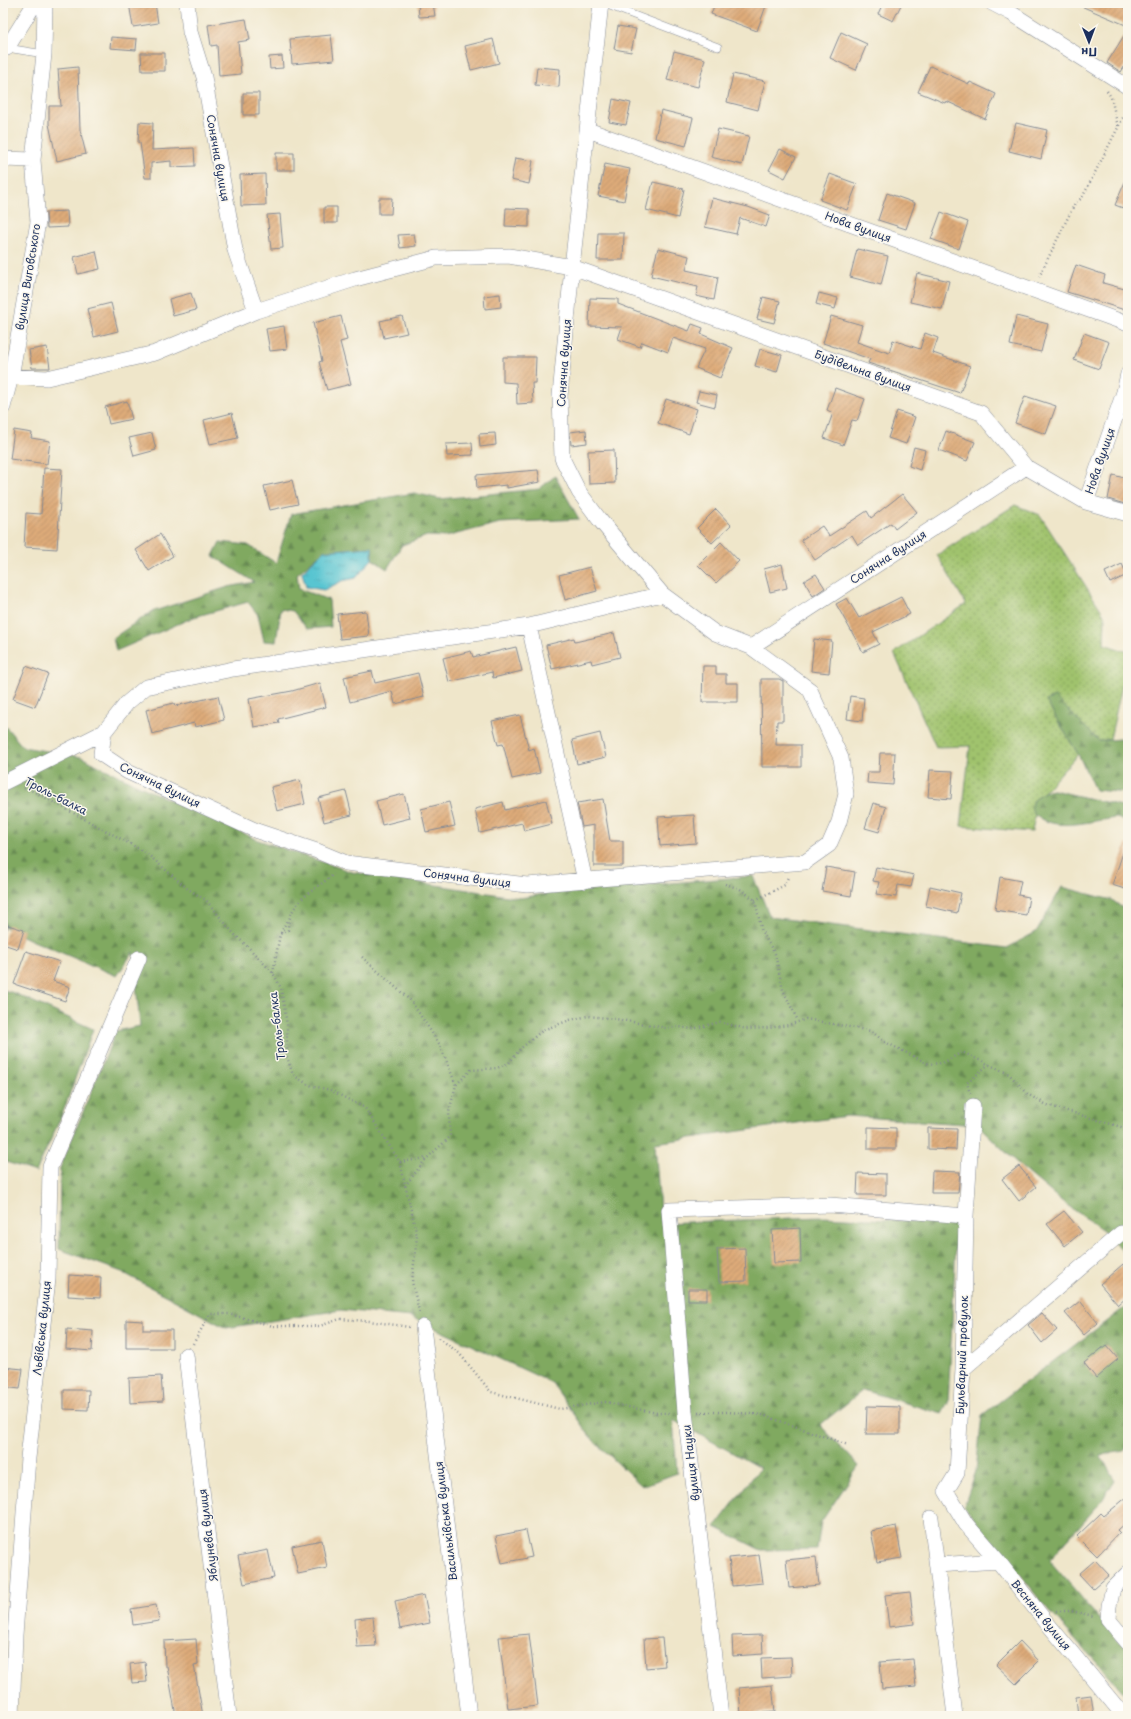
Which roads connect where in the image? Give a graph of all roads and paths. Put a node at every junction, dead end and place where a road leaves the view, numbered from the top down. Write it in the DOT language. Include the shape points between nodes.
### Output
graph roads {
  1 [pos="35,3"];
  2 [pos="45,3"];
  3 [pos="187,3"];
  4 [pos="602,3"];
  5 [pos="992,3"];
  6 [pos="1014,8"];
  7 [pos="5,47"];
  8 [pos="718,47"];
  9 [pos="44,54"];
  10 [pos="1094,66"];
  11 [pos="1128,87"];
  12 [pos="1128,108"];
  13 [pos="1118,127"];
  14 [pos="588,130"];
  15 [pos="3,159"];
  16 [pos="33,160"];
  17 [pos="572,267"];
  18 [pos="1033,290"];
  19 [pos="256,311"];
  20 [pos="1128,324"];
  21 [pos="1128,374"];
  22 [pos="7,377"];
  23 [pos="3,407"];
  24 [pos="1026,467"];
  25 [pos="1086,502"];
  26 [pos="1128,514"];
  27 [pos="662,594"];
  28 [pos="529,626"];
  29 [pos="751,647"];
  30 [pos="104,732"];
  31 [pos="5,782"];
  32 [pos="805,862"];
  33 [pos="346,863"];
  34 [pos="585,881"];
  35 [pos="718,881"];
  36 [pos="755,900"];
  37 [pos="362,957"];
  38 [pos="139,958"];
  39 [pos="273,974"];
  40 [pos="798,1021"];
  41 [pos="989,1064"];
  42 [pos="456,1085"];
  43 [pos="973,1106"];
  44 [pos="1128,1129"];
  45 [pos="427,1158"];
  46 [pos="400,1162"];
  47 [pos="405,1186"];
  48 [pos="966,1216"];
  49 [pos="1121,1233"];
  50 [pos="423,1327"];
  51 [pos="186,1355"];
  52 [pos="963,1369"];
  53 [pos="685,1412"];
  54 [pos="848,1445"];
  55 [pos="946,1492"];
  56 [pos="930,1518"];
  57 [pos="998,1561"];
  58 [pos="937,1566"];
  59 [pos="1128,1573"];
  60 [pos="1038,1612"];
  61 [pos="1108,1619"];
  62 [pos="1128,1643"];
  63 [pos="12,1716"];
  64 [pos="229,1716"];
  65 [pos="468,1716"];
  66 [pos="721,1716"];
  67 [pos="955,1716"];
  68 [pos="1124,1716"];
  1 -- 7 [label="street"];
  2 -- 9 [label="street, вулиця Виговського"];
  3 -- 19 [label="street, Сонячна вулиця" via="190,32 204,77 235,250"];
  4 -- 8 [label="lane"];
  4 -- 14 [label="street, Сонячна вулиця"];
  5 -- 6 [label="street"];
  6 -- 10 [label="street"];
  7 -- 9 [label="lane"];
  9 -- 16 [label="street, вулиця Виговського"];
  10 -- 11 [label="street"];
  10 -- 13 [label="path" via="1111,97"];
  12 -- 13 [label="path"];
  13 -- 18 [label="path" via="1082,198 1075,203"];
  14 -- 17 [label="street, Сонячна вулиця"];
  14 -- 18 [label="street, Нова вулиця"];
  15 -- 16 [label="street"];
  16 -- 22 [label="street, вулиця Виговського" via="38,222"];
  17 -- 19 [label="street" via="509,256 436,258 355,279"];
  17 -- 24 [label="street, Будівельна вулиця" via="981,413"];
  17 -- 27 [label="street, Сонячна вулиця" via="560,396 562,458 579,492"];
  18 -- 20 [label="street, Нова вулиця"];
  19 -- 22 [label="street" via="155,354 47,378"];
  21 -- 25 [label="street, Нова вулиця"];
  22 -- 23 [label="street, вулиця Виговського"];
  24 -- 25 [label="street, Будівельна вулиця"];
  24 -- 29 [label="street, Сонячна вулиця"];
  25 -- 26 [label="street, Будівельна вулиця"];
  27 -- 28 [label="street"];
  27 -- 29 [label="street, Сонячна вулиця" via="715,633"];
  28 -- 30 [label="street" via="233,669 146,687 127,703"];
  28 -- 34 [label="street"];
  29 -- 32 [label="street, Сонячна вулиця" via="810,690 841,758 846,794 839,822 829,845"];
  30 -- 31 [label="street"];
  30 -- 33 [label="street, Сонячна вулиця" via="101,754 128,772 257,832"];
  31 -- 39 [label="path, Троль-балка" via="33,791 144,852 188,889 206,900 234,934"];
  32 -- 34 [label="street, Сонячна вулиця"];
  32 -- 36 [label="path" via="791,870 785,885"];
  33 -- 34 [label="street, Сонячна вулиця" via="527,885"];
  33 -- 39 [label="path" via="330,878 307,893 288,918 288,930 280,934"];
  35 -- 36 [label="path" via="740,889"];
  36 -- 40 [label="path" via="762,932 775,954 783,990"];
  37 -- 42 [label="path" via="411,1001 440,1045"];
  38 -- 63 [label="street, Львівська вулиця" via="50,1167 48,1279 28,1458"];
  39 -- 46 [label="path, Троль-балка" via="281,988 287,1025 287,1057 293,1075 309,1085 330,1090 365,1108"];
  40 -- 41 [label="path" via="806,1019 871,1031 885,1042 929,1064 943,1063 962,1052"];
  40 -- 42 [label="path" via="789,1025 746,1029 720,1022 692,1029 666,1028 588,1016 543,1030 509,1062 497,1068 471,1070"];
  41 -- 43 [label="path" via="968,1083"];
  41 -- 44 [label="path" via="1009,1074 1029,1095 1048,1105"];
  42 -- 45 [label="path" via="449,1112 450,1137"];
  43 -- 48 [label="street, Бульварний провулок"];
  45 -- 46 [label="path"];
  45 -- 47 [label="path"];
  46 -- 47 [label="path, Троль-балка"];
  47 -- 50 [label="path, Троль-балка" via="417,1236 412,1282"];
  48 -- 52 [label="street, Бульварний провулок"];
  48 -- 53 [label="street, вулиця Науки" via="830,1205 669,1210"];
  49 -- 52 [label="street"];
  50 -- 51 [label="path" via="340,1319 320,1326 273,1326 230,1314 210,1314"];
  50 -- 53 [label="path" via="458,1353 491,1392 560,1410 605,1402 657,1413"];
  50 -- 65 [label="street, Васильківська вулиця"];
  51 -- 64 [label="street, Яблунева вулиця"];
  52 -- 55 [label="street, Бульварний провулок" via="957,1473"];
  53 -- 54 [label="path" via="763,1415"];
  53 -- 66 [label="street, вулиця Науки"];
  55 -- 57 [label="street, Весняна вулиця" via="966,1524"];
  56 -- 58 [label="street"];
  57 -- 58 [label="street"];
  57 -- 60 [label="street, Весняна вулиця"];
  58 -- 67 [label="street"];
  59 -- 61 [label="street" via="1113,1588 1108,1606"];
  60 -- 61 [label="path" via="1071,1611"];
  60 -- 68 [label="street, Весняна вулиця"];
  61 -- 62 [label="street"];
}
